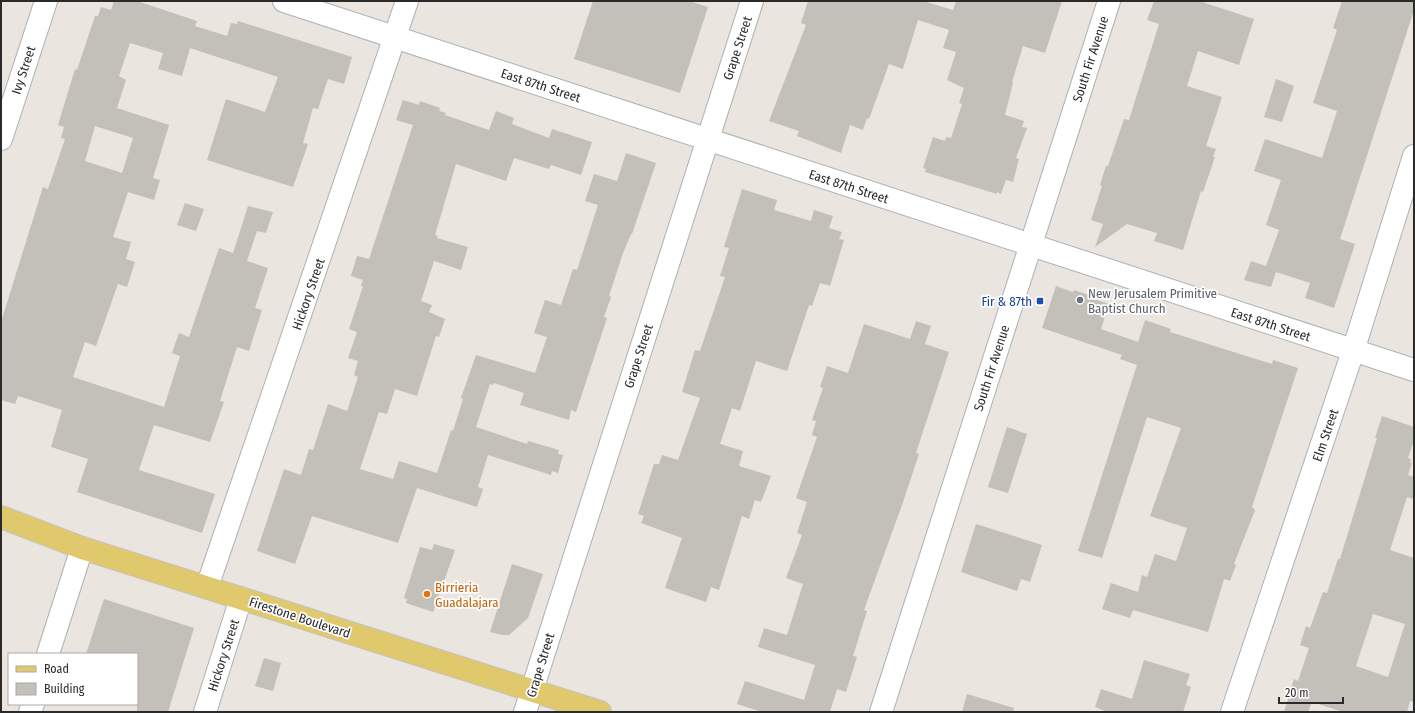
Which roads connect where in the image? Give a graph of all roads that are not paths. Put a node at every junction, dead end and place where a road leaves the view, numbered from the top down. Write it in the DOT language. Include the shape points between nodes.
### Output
graph roads {
  1 [pos="46,1"];
  2 [pos="284,1"];
  3 [pos="407,1"];
  4 [pos="752,1"];
  5 [pos="1109,1"];
  6 [pos="396,38"];
  7 [pos="1,139"];
  8 [pos="707,140"];
  9 [pos="1414,156"];
  10 [pos="1031,245"];
  11 [pos="1353,351"];
  12 [pos="1414,370"];
  13 [pos="1,517"];
  14 [pos="82,548"];
  15 [pos="207,587"];
  16 [pos="241,598"];
  17 [pos="48,653"];
  18 [pos="532,690"];
  19 [pos="205,712"];
  20 [pos="525,712"];
  21 [pos="600,712"];
  22 [pos="881,712"];
  23 [pos="1232,712"];
  1 -- 7 [label="street, Ivy Street"];
  2 -- 6 [label="street, East 87th Street"];
  3 -- 6 [label="street, Hickory Street"];
  4 -- 8 [label="street, Grape Street"];
  5 -- 10 [label="street, South Fir Avenue"];
  6 -- 8 [label="street, East 87th Street"];
  6 -- 15 [label="street, Hickory Street"];
  8 -- 10 [label="street, East 87th Street"];
  8 -- 18 [label="street, Grape Street"];
  9 -- 11 [label="street, Elm Street"];
  10 -- 11 [label="street, East 87th Street"];
  10 -- 22 [label="street, South Fir Avenue"];
  11 -- 12 [label="street, East 87th Street"];
  11 -- 23 [label="street, Elm Street"];
  13 -- 14 [label="main road, Firestone Boulevard"];
  14 -- 15 [label="main road, Firestone Boulevard"];
  14 -- 17 [label="street"];
  15 -- 16 [label="main road, Firestone Boulevard"];
  16 -- 18 [label="main road, Firestone Boulevard"];
  16 -- 19 [label="street, Hickory Street"];
  18 -- 20 [label="street, Grape Street"];
  18 -- 21 [label="main road, Firestone Boulevard"];
}
